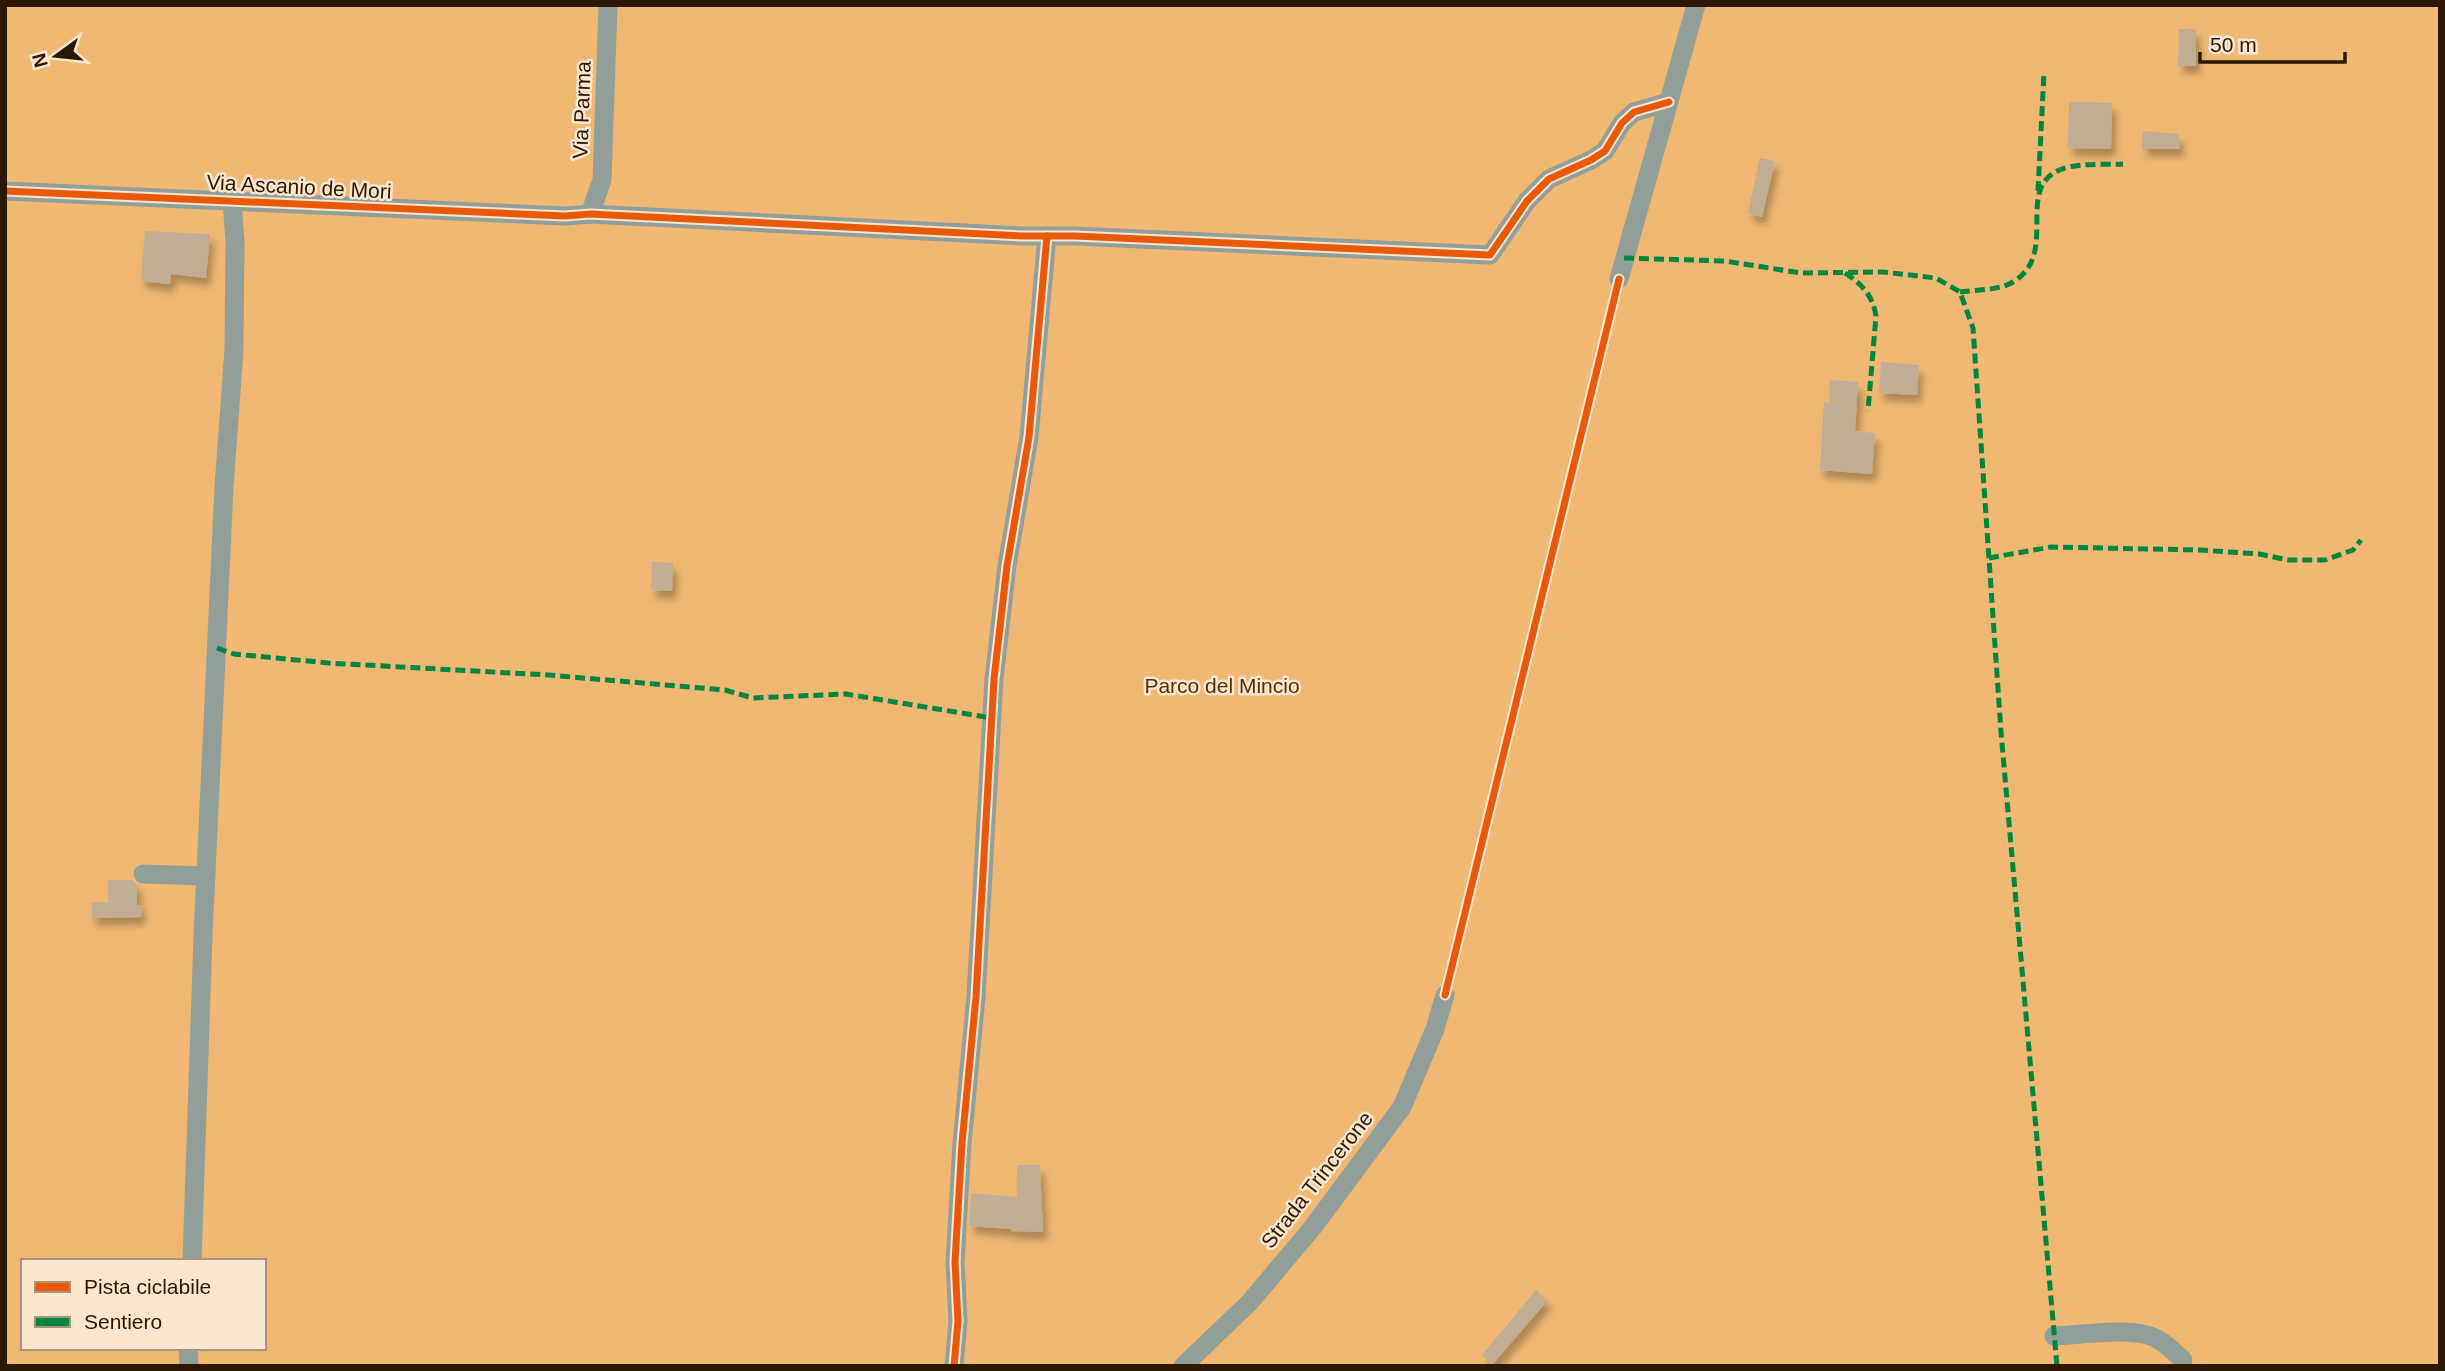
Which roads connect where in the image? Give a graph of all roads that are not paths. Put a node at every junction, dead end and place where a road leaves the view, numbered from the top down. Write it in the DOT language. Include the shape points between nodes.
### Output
graph roads {
  1 [pos="608,5"];
  2 [pos="1696,5"];
  3 [pos="1669,102"];
  4 [pos="5,191"];
  5 [pos="232,201"];
  6 [pos="590,214"];
  7 [pos="1047,236"];
  8 [pos="1619,279"];
  9 [pos="144,874"];
  10 [pos="206,876"];
  11 [pos="1445,995"];
  12 [pos="192,1259"];
  13 [pos="2054,1336"];
  14 [pos="2183,1360"];
  15 [pos="954,1366"];
  16 [pos="1182,1366"];
  1 -- 6 [label="street, Via Parma" via="602,180"];
  2 -- 3 [label="street"];
  3 -- 7 [label="street, Via Ascanio de Mori" via="1634,112 1605,151 1549,179 1527,201 1490,255"];
  3 -- 8 [label="street"];
  4 -- 5 [label="street, Via Ascanio de Mori"];
  5 -- 6 [label="street, Via Ascanio de Mori"];
  5 -- 10 [label="street" via="234,350"];
  6 -- 7 [label="street, Via Ascanio de Mori"];
  7 -- 15 [label="street" via="1029,437 994,680 976,997 962,1143"];
  9 -- 10 [label="street"];
  10 -- 12 [label="street"];
  11 -- 16 [label="street, Strada Trincerone" via="1402,1107 1259,1291"];
  13 -- 14 [label="street" via="2148,1335"];
}
